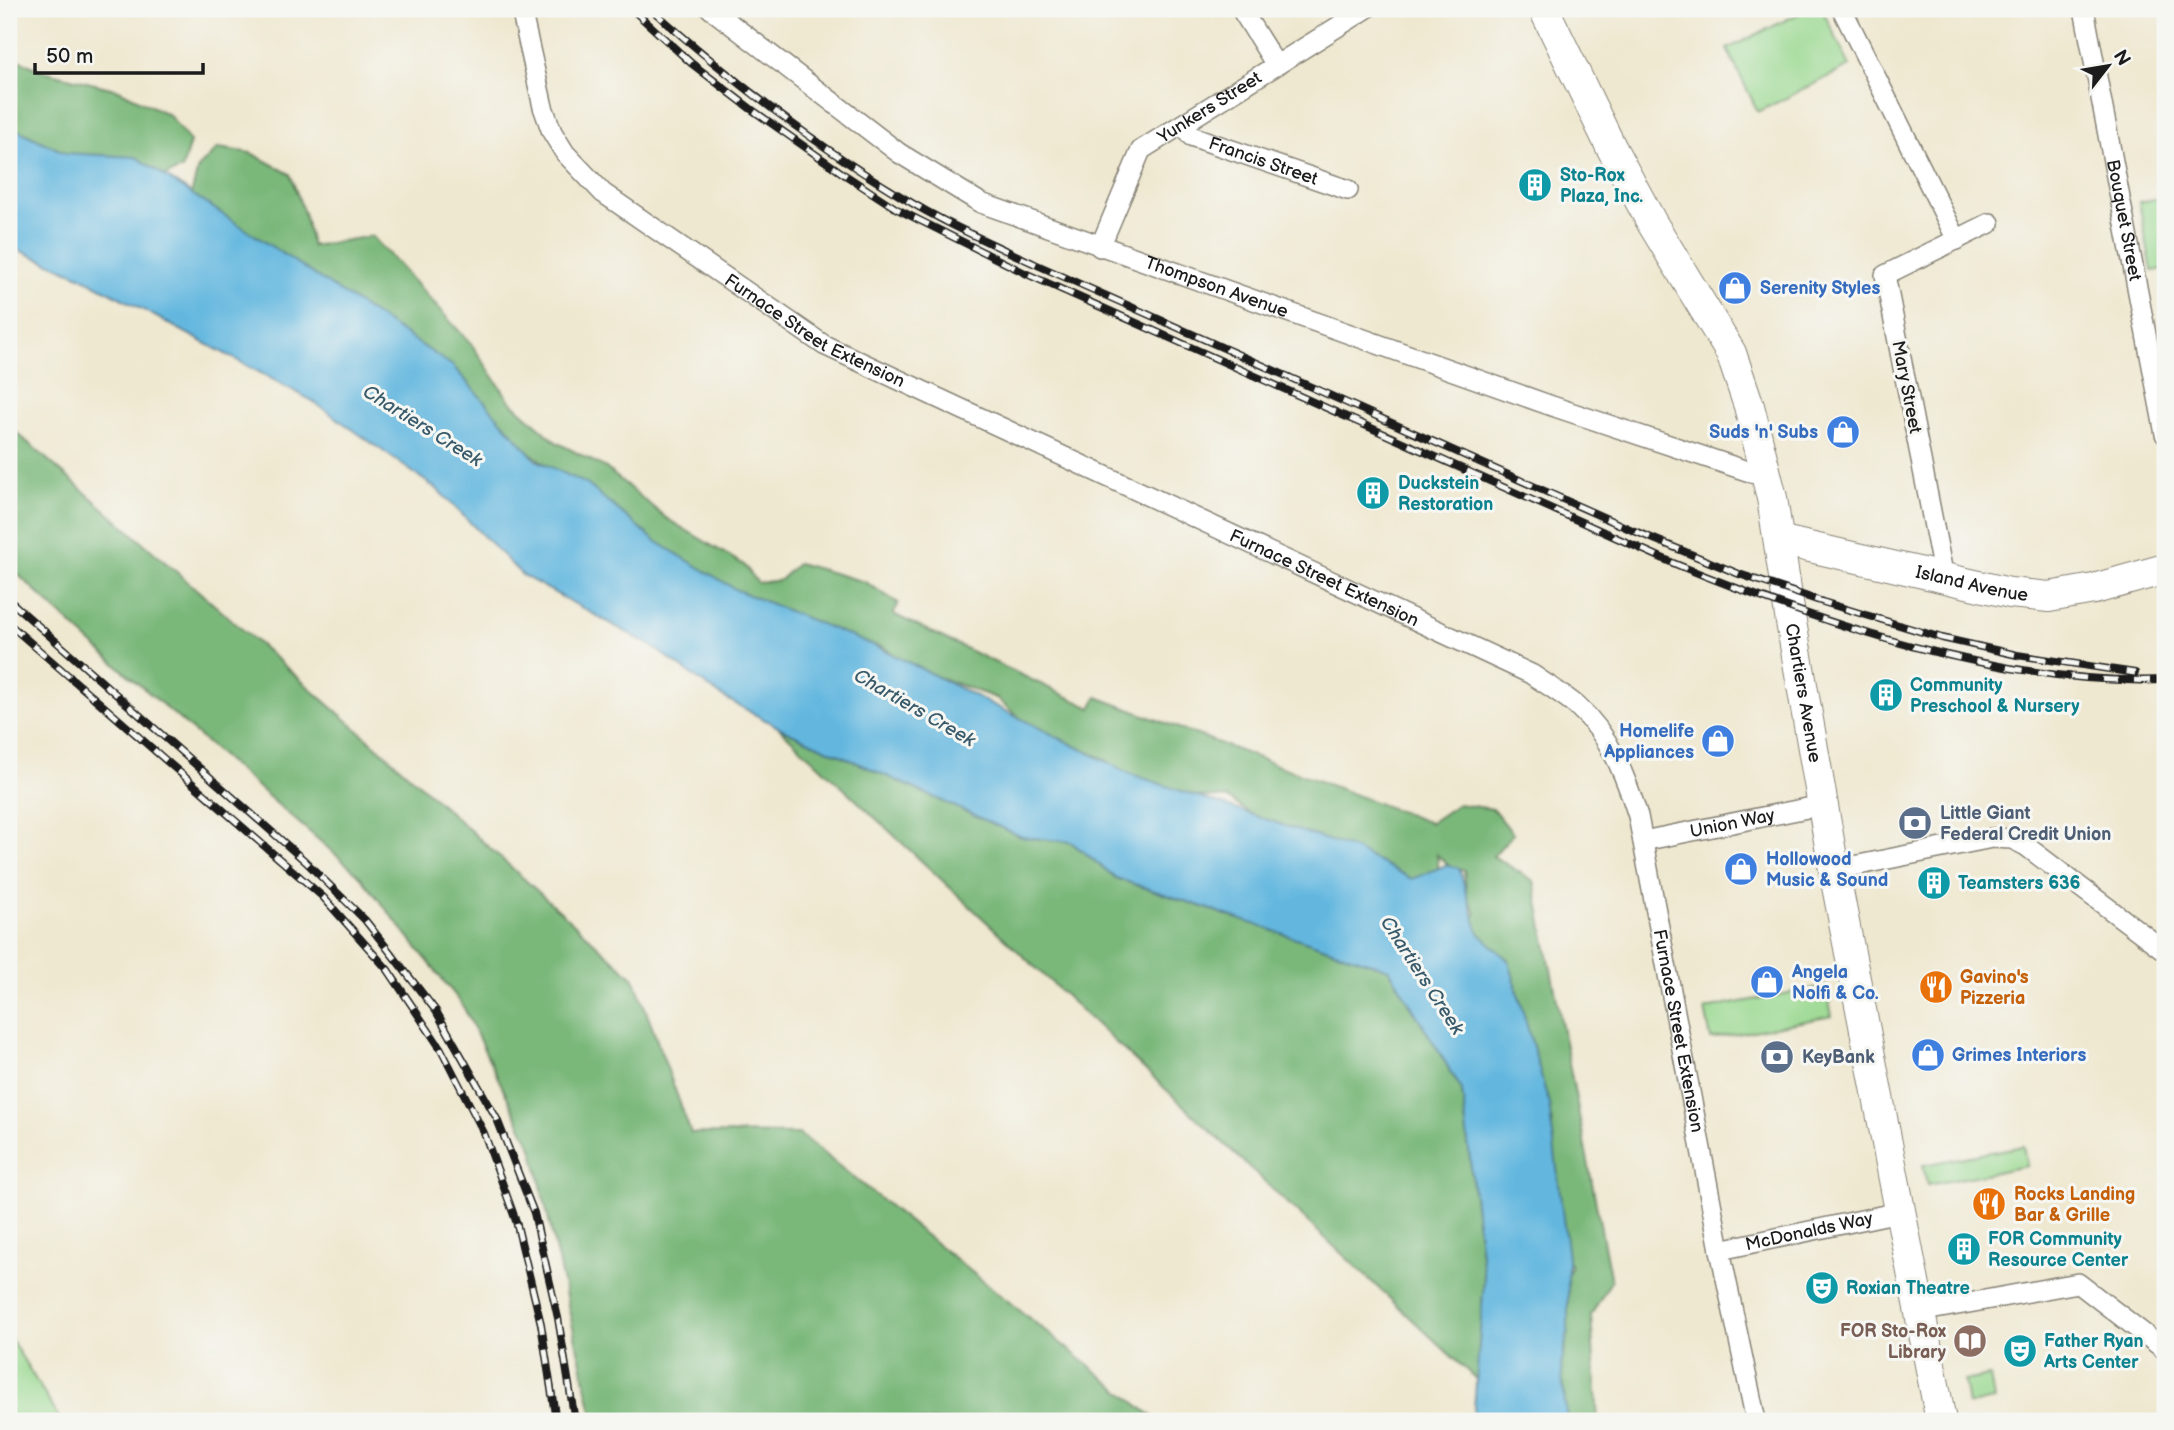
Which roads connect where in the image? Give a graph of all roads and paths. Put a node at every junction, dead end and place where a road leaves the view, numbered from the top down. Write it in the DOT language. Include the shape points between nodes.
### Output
graph roads {
  1 [pos="521,9"];
  2 [pos="711,9"];
  3 [pos="1241,9"];
  4 [pos="1366,9"];
  5 [pos="1544,9"];
  6 [pos="1842,9"];
  7 [pos="2084,9"];
  8 [pos="1276,65"];
  9 [pos="1183,124"];
  10 [pos="1348,190"];
  11 [pos="1990,223"];
  12 [pos="1957,240"];
  13 [pos="1100,247"];
  14 [pos="2165,434"];
  15 [pos="1768,478"];
  16 [pos="1779,540"];
  17 [pos="2165,569"];
  18 [pos="1944,578"];
  19 [pos="1822,805"];
  20 [pos="1643,841"];
  21 [pos="1834,870"];
  22 [pos="2165,951"];
  23 [pos="1899,1212"];
  24 [pos="1720,1250"];
  25 [pos="1919,1312"];
  26 [pos="2163,1344"];
  27 [pos="1756,1421"];
  28 [pos="1941,1421"];
  1 -- 20 [label="street, Furnace Street Extension" via="552,132 603,193 824,345 1531,674 1577,706 1606,738 1629,786"];
  2 -- 13 [label="street, Thompson Avenue" via="899,153 981,203"];
  3 -- 8 [label="street"];
  4 -- 8 [label="street, Yunkers Street"];
  5 -- 15 [label="main road, Chartiers Avenue" via="1652,223 1731,353"];
  6 -- 12 [label="street"];
  7 -- 14 [label="street, Bouquet Street"];
  8 -- 9 [label="street, Yunkers Street"];
  9 -- 10 [label="street, Francis Street" via="1191,136"];
  9 -- 13 [label="street, Yunkers Street" via="1141,150"];
  11 -- 12 [label="street, Mary Street"];
  12 -- 18 [label="street, Mary Street" via="1885,275"];
  13 -- 15 [label="street, Thompson Avenue"];
  15 -- 16 [label="main road, Chartiers Avenue"];
  16 -- 18 [label="main road, Island Avenue"];
  16 -- 19 [label="main road, Chartiers Avenue"];
  17 -- 18 [label="main road, Island Avenue" via="2049,597"];
  19 -- 20 [label="street, Union Way"];
  19 -- 21 [label="main road, Chartiers Avenue"];
  20 -- 24 [label="street, Furnace Street Extension"];
  21 -- 22 [label="street" via="1992,838 2012,839"];
  21 -- 23 [label="main road, Chartiers Avenue"];
  23 -- 24 [label="street, McDonalds Way"];
  23 -- 25 [label="main road, Chartiers Avenue"];
  24 -- 27 [label="street, Furnace Street Extension"];
  25 -- 26 [label="street" via="2078,1283"];
  25 -- 28 [label="main road, Chartiers Avenue"];
}
